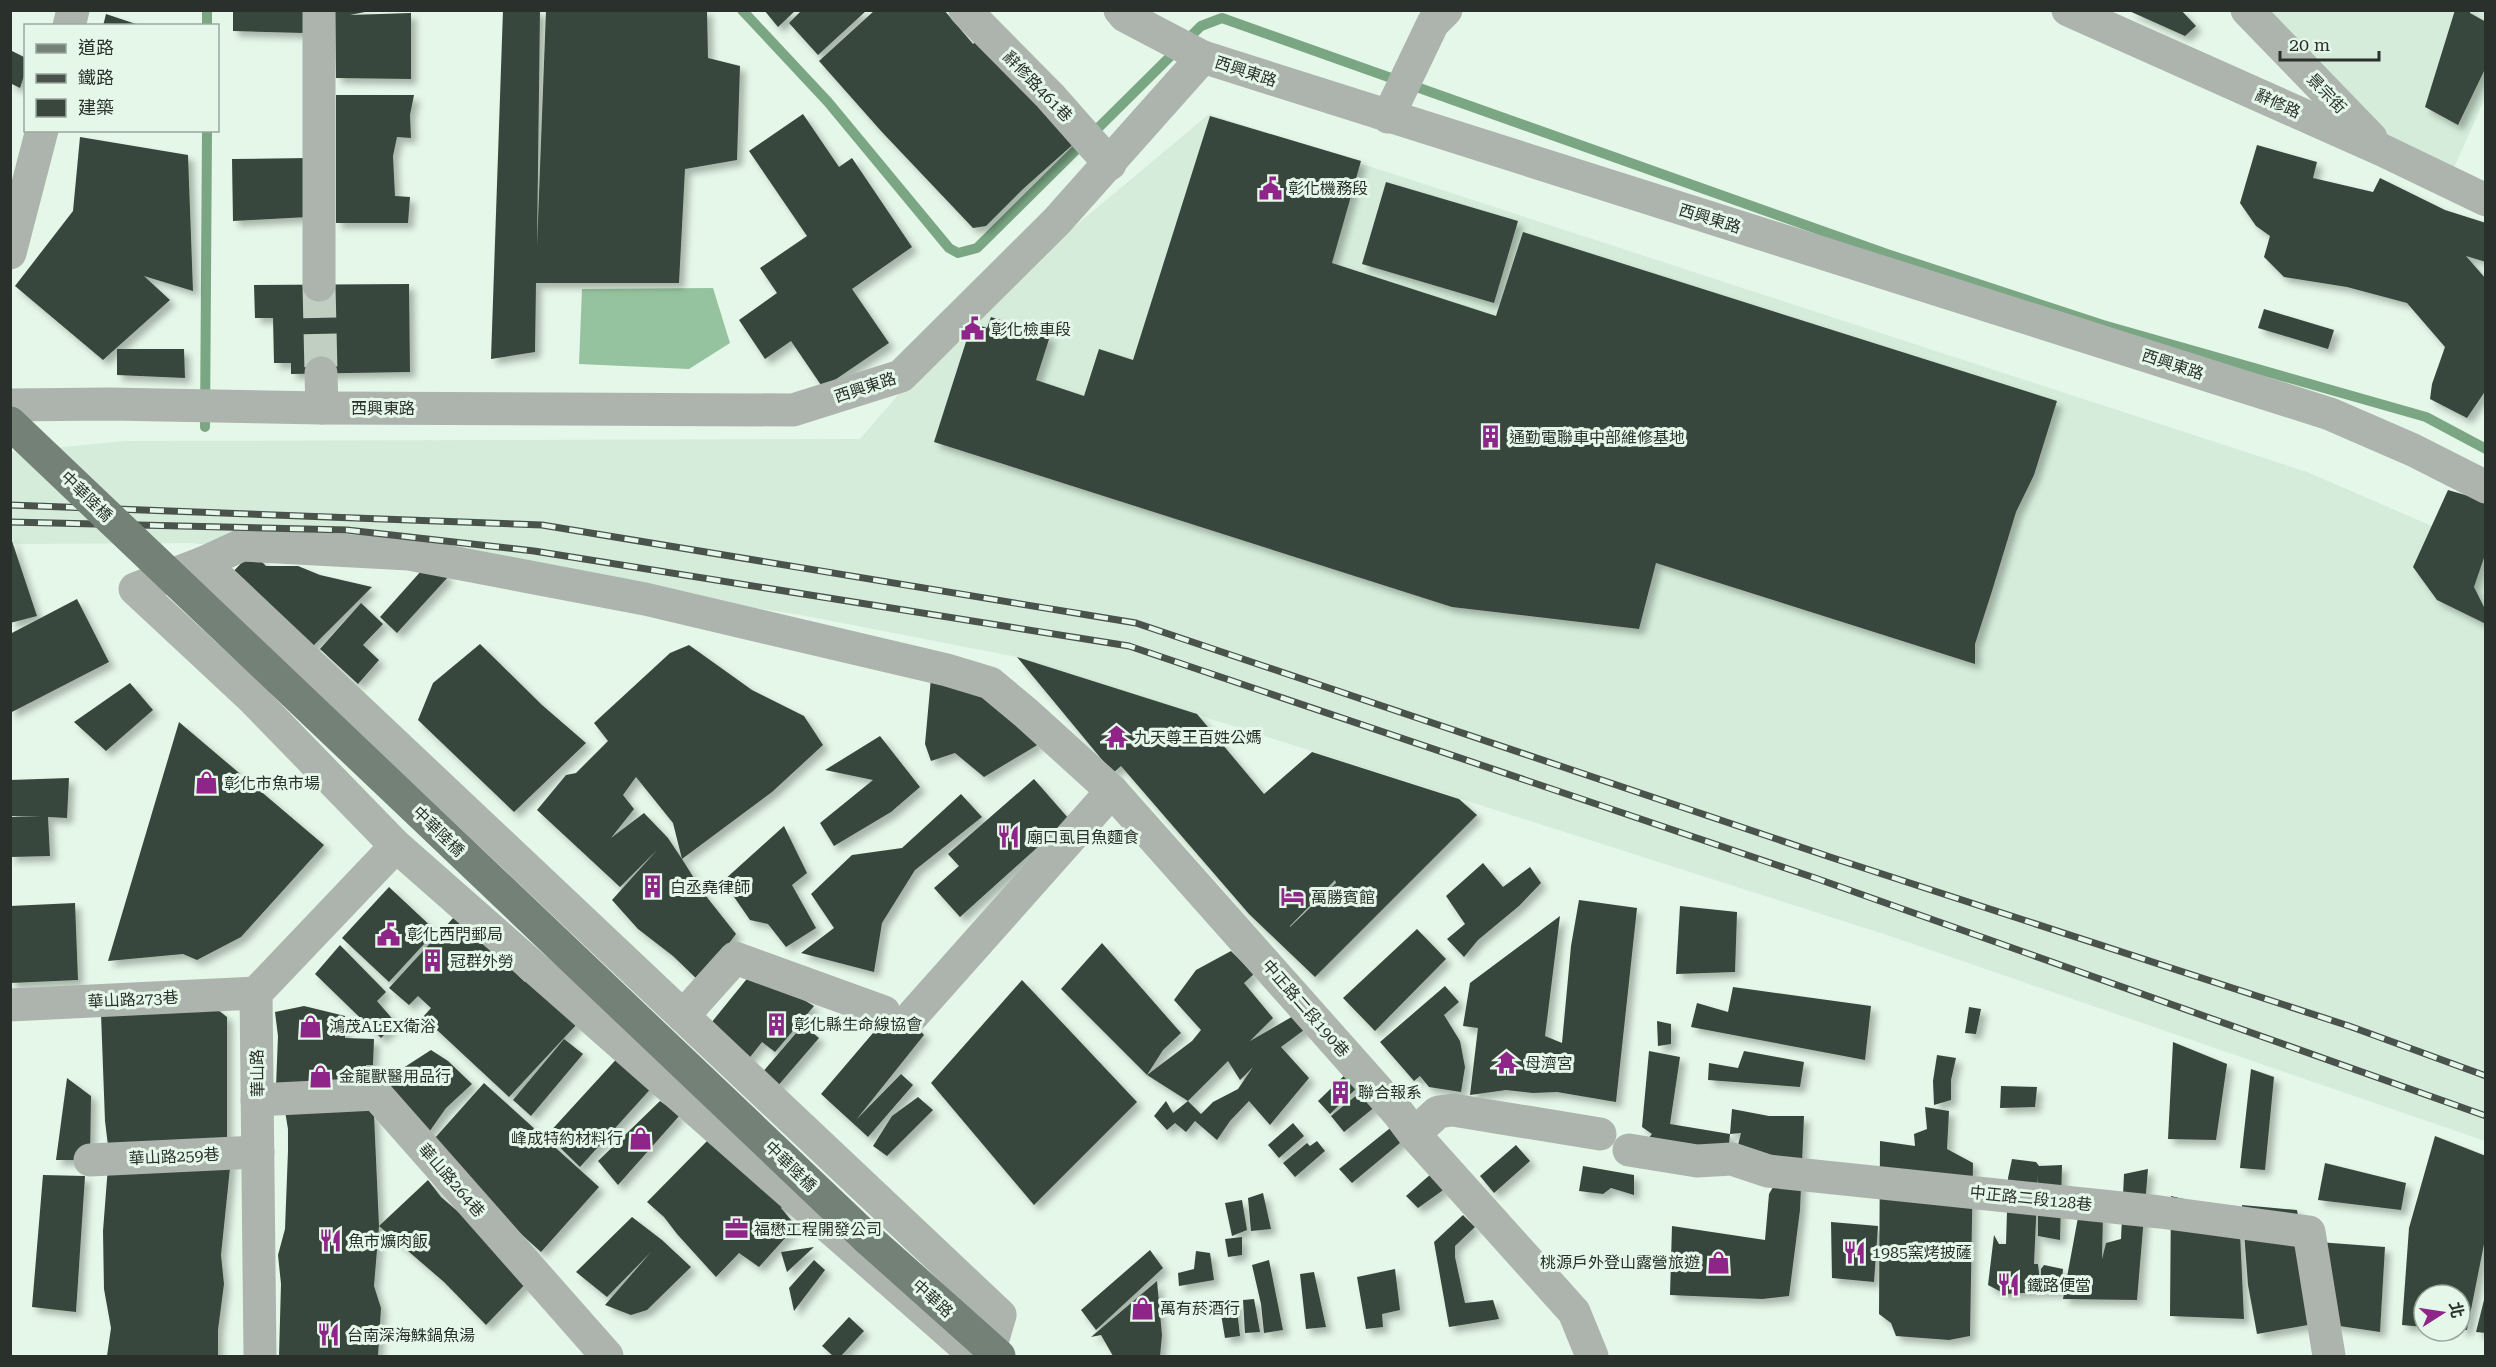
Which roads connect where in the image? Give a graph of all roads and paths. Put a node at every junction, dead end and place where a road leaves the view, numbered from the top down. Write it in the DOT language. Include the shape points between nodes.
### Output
graph roads {
  1 [pos="319,10"];
  2 [pos="965,10"];
  3 [pos="1120,10"];
  4 [pos="1446,10"];
  5 [pos="2068,10"];
  6 [pos="2247,10"];
  7 [pos="1203,57"];
  8 [pos="1388,117"];
  9 [pos="41,132"];
  10 [pos="2382,150"];
  11 [pos="1110,164"];
  12 [pos="2486,200"];
  13 [pos="10,253"];
  14 [pos="319,285"];
  15 [pos="321,373"];
  16 [pos="10,405"];
  17 [pos="322,408"];
  18 [pos="10,423"];
  19 [pos="2486,487"];
  20 [pos="203,563"];
  21 [pos="1112,791"];
  22 [pos="396,846"];
  23 [pos="256,993"];
  24 [pos="10,1005"];
  25 [pos="683,1016"];
  26 [pos="257,1101"];
  27 [pos="1414,1134"];
  28 [pos="1600,1134"];
  29 [pos="1629,1150"];
  30 [pos="258,1152"];
  31 [pos="90,1160"];
  32 [pos="868,1239"];
  33 [pos="994,1353"];
  34 [pos="260,1356"];
  35 [pos="607,1356"];
  36 [pos="1592,1356"];
  37 [pos="2329,1356"];
  1 -- 14 [label="street"];
  2 -- 11 [label="street, 辭修路461巷"];
  3 -- 7 [label="street"];
  4 -- 8 [label="street" via="1433,23"];
  5 -- 10 [label="street, 辭修路"];
  6 -- 10 [label="street, 景宗街"];
  7 -- 8 [label="street, 西興東路"];
  7 -- 11 [label="street, 西興東路"];
  8 -- 19 [label="street, 西興東路" via="2330,414"];
  9 -- 13 [label="street"];
  10 -- 12 [label="street, 辭修路"];
  11 -- 17 [label="street, 西興東路" via="901,376 793,410"];
  15 -- 17 [label="street"];
  16 -- 17 [label="street, 西興東路"];
  18 -- 32 [label="main road, 中華陸橋, bridge"];
  20 -- 21 [label="street, 中正路二段190巷" via="242,545 410,554 645,599 947,670 990,683"];
  20 -- 22 [label="street" via="135,589 252,699"];
  20 -- 25 [label="street"];
  21 -- 25 [label="street" via="898,1013 735,958"];
  21 -- 27 [label="street, 中正路二段190巷"];
  22 -- 23 [label="street"];
  22 -- 33 [label="street" via="969,1350"];
  23 -- 24 [label="street, 華山路273巷"];
  23 -- 26 [label="street, 華山路"];
  25 -- 33 [label="street" via="1000,1315"];
  26 -- 30 [label="street, 華山路"];
  26 -- 35 [label="street, 華山路264巷" via="376,1094"];
  27 -- 28 [label="street" via="1438,1112 1453,1110"];
  27 -- 36 [label="street, 中正路二段190巷" via="1574,1312"];
  29 -- 37 [label="street, 中正路二段128巷" via="1697,1161 1732,1159 1768,1171 2160,1212 2309,1232"];
  30 -- 31 [label="street, 華山路259巷"];
  30 -- 34 [label="street, 華山路"];
  32 -- 33 [label="main road, 中華路"];
}
